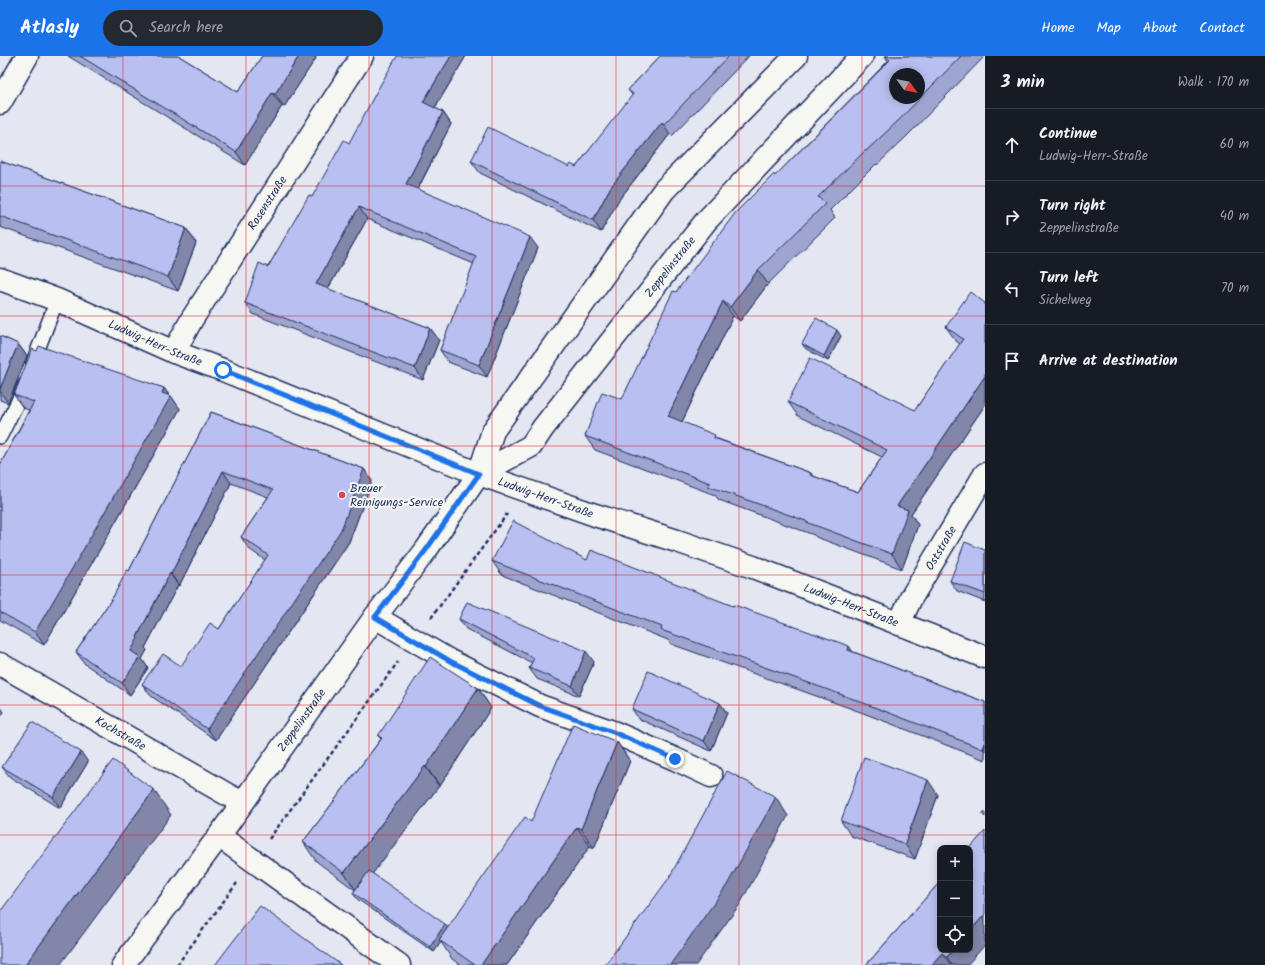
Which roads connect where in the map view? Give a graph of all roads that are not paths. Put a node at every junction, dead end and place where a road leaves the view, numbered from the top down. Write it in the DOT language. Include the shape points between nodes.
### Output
graph roads {
  1 [pos="27,56"];
  2 [pos="362,56"];
  3 [pos="796,56"];
  4 [pos="862,56"];
  5 [pos="0,103"];
  6 [pos="0,279"];
  7 [pos="57,300"];
  8 [pos="174,352"];
  9 [pos="0,437"];
  10 [pos="479,474"];
  11 [pos="985,474"];
  12 [pos="375,617"];
  13 [pos="899,624"];
  14 [pos="985,657"];
  15 [pos="0,664"];
  16 [pos="711,776"];
  17 [pos="242,802"];
  18 [pos="219,836"];
  19 [pos="123,965"];
  20 [pos="399,965"];
  1 -- 5 [label="street"];
  2 -- 8 [label="street, Rosenstraße" via="192,319"];
  3 -- 10 [label="street, Zeppelinstraße" via="664,190 493,431"];
  4 -- 10 [label="street, Zeppelinstraße" via="706,221 531,446"];
  6 -- 7 [label="street, Ludwig-Herr-Straße"];
  7 -- 8 [label="street, Ludwig-Herr-Straße"];
  7 -- 9 [label="lane" via="19,399"];
  8 -- 10 [label="street, Ludwig-Herr-Straße"];
  10 -- 12 [label="street, Zeppelinstraße"];
  10 -- 13 [label="street, Ludwig-Herr-Straße" via="753,567"];
  11 -- 13 [label="street, Oststraße" via="911,598"];
  12 -- 16 [label="street" via="450,661 540,706 613,732"];
  12 -- 17 [label="street, Zeppelinstraße"];
  13 -- 14 [label="street, Ludwig-Herr-Straße"];
  15 -- 17 [label="street, Kochstraße"];
  17 -- 18 [label="street, Zeppelinstraße"];
  18 -- 19 [label="street, Zeppelinstraße"];
  18 -- 20 [label="street"];
}
